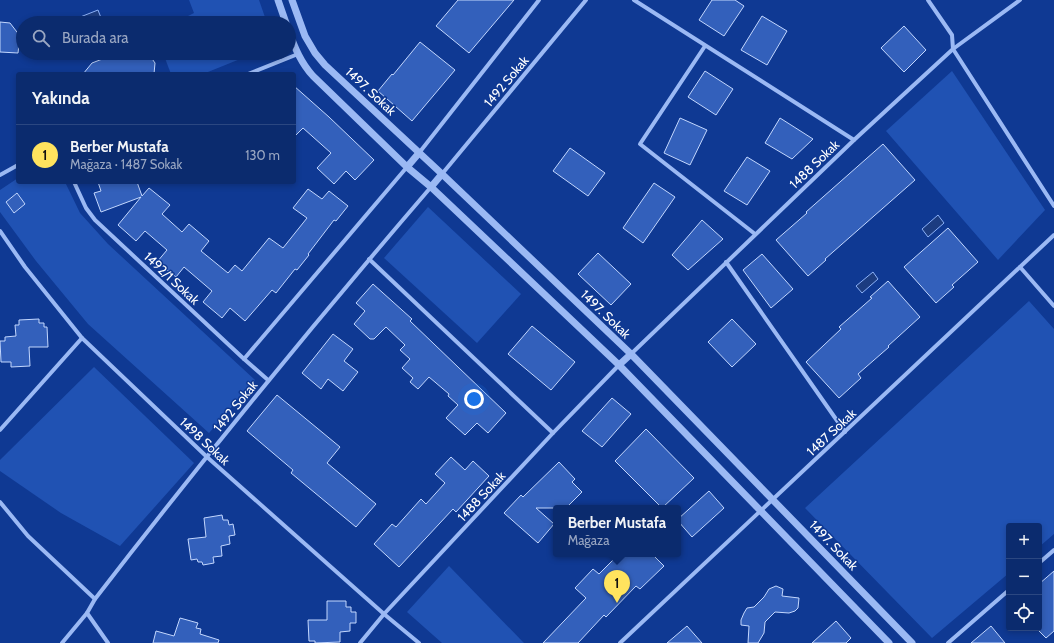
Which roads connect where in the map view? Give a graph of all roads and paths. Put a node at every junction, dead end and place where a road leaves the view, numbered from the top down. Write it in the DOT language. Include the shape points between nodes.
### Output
graph roads {
  1 [pos="278,0"];
  2 [pos="292,0"];
  3 [pos="539,0"];
  4 [pos="586,0"];
  5 [pos="634,0"];
  6 [pos="928,0"];
  7 [pos="1020,0"];
  8 [pos="284,16"];
  9 [pos="705,46"];
  10 [pos="296,49"];
  11 [pos="953,50"];
  12 [pos="298,54"];
  13 [pos="283,60"];
  14 [pos="253,72"];
  15 [pos="854,140"];
  16 [pos="419,153"];
  17 [pos="407,166"];
  18 [pos="16,167"];
  19 [pos="442,174"];
  20 [pos="0,175"];
  21 [pos="75,184"];
  22 [pos="431,187"];
  23 [pos="1054,206"];
  24 [pos="0,231"];
  25 [pos="755,234"];
  26 [pos="1054,235"];
  27 [pos="369,259"];
  28 [pos="726,262"];
  29 [pos="1020,267"];
  30 [pos="1054,306"];
  31 [pos="82,338"];
  32 [pos="631,354"];
  33 [pos="244,359"];
  34 [pos="619,365"];
  35 [pos="268,380"];
  36 [pos="0,430"];
  37 [pos="845,432"];
  38 [pos="553,433"];
  39 [pos="207,457"];
  40 [pos="773,500"];
  41 [pos="0,502"];
  42 [pos="761,510"];
  43 [pos="1054,550"];
  44 [pos="1042,560"];
  45 [pos="1006,593"];
  46 [pos="95,599"];
  47 [pos="87,612"];
  48 [pos="384,614"];
  49 [pos="62,643"];
  50 [pos="108,643"];
  51 [pos="360,643"];
  52 [pos="419,643"];
  53 [pos="620,643"];
  54 [pos="889,643"];
  55 [pos="912,643"];
  56 [pos="948,643"];
  1 -- 8 [label="street"];
  2 -- 16 [label="street, 1497. Sokak" via="305,36 315,53"];
  3 -- 16 [label="street, 1492 Sokak"];
  4 -- 19 [label="street, 1492 Sokak"];
  5 -- 9 [label="street"];
  6 -- 11 [label="street" via="952,35"];
  7 -- 11 [label="street, 1488 Sokak"];
  9 -- 15 [label="street"];
  9 -- 25 [label="street" via="640,144"];
  10 -- 12 [label="street"];
  11 -- 15 [label="street, 1488 Sokak"];
  11 -- 23 [label="street"];
  12 -- 17 [label="street" via="313,76"];
  13 -- 14 [label="street"];
  15 -- 25 [label="street, 1488 Sokak"];
  16 -- 17 [label="street"];
  16 -- 19 [label="street, 1497. Sokak"];
  17 -- 22 [label="street"];
  17 -- 33 [label="street, 1492 Sokak"];
  18 -- 20 [label="street"];
  19 -- 22 [label="street"];
  19 -- 32 [label="street, 1497. Sokak"];
  21 -- 33 [label="street, 1492/1 Sokak" via="86,208 95,220"];
  22 -- 27 [label="street, 1492 Sokak"];
  22 -- 34 [label="street"];
  24 -- 31 [label="street, 1498 Sokak"];
  25 -- 28 [label="street, 1488 Sokak"];
  26 -- 29 [label="street, 1487 Sokak"];
  27 -- 35 [label="street, 1492 Sokak"];
  27 -- 38 [label="street"];
  28 -- 32 [label="street, 1488 Sokak"];
  28 -- 37 [label="street"];
  29 -- 30 [label="street"];
  29 -- 37 [label="street, 1487 Sokak"];
  31 -- 36 [label="street"];
  31 -- 39 [label="street, 1498 Sokak"];
  32 -- 34 [label="street"];
  32 -- 40 [label="street, 1497. Sokak"];
  33 -- 35 [label="street, 1492/1 Sokak"];
  34 -- 38 [label="street, 1488 Sokak"];
  34 -- 42 [label="street"];
  35 -- 39 [label="street, 1492 Sokak"];
  37 -- 40 [label="street, 1487 Sokak"];
  38 -- 48 [label="street, 1488 Sokak"];
  39 -- 46 [label="street, 1492 Sokak"];
  39 -- 48 [label="street, 1498 Sokak"];
  40 -- 42 [label="street, 1487 Sokak"];
  40 -- 55 [label="street, 1497. Sokak"];
  41 -- 46 [label="street" via="28,536"];
  42 -- 53 [label="street, 1487 Sokak"];
  42 -- 54 [label="street"];
  43 -- 44 [label="street"];
  45 -- 56 [label="street"];
  46 -- 47 [label="street, 1492 Sokak"];
  47 -- 49 [label="street, 1492 Sokak"];
  47 -- 50 [label="street"];
  48 -- 51 [label="street, 1488 Sokak"];
  48 -- 52 [label="street, 1498 Sokak"];
}
